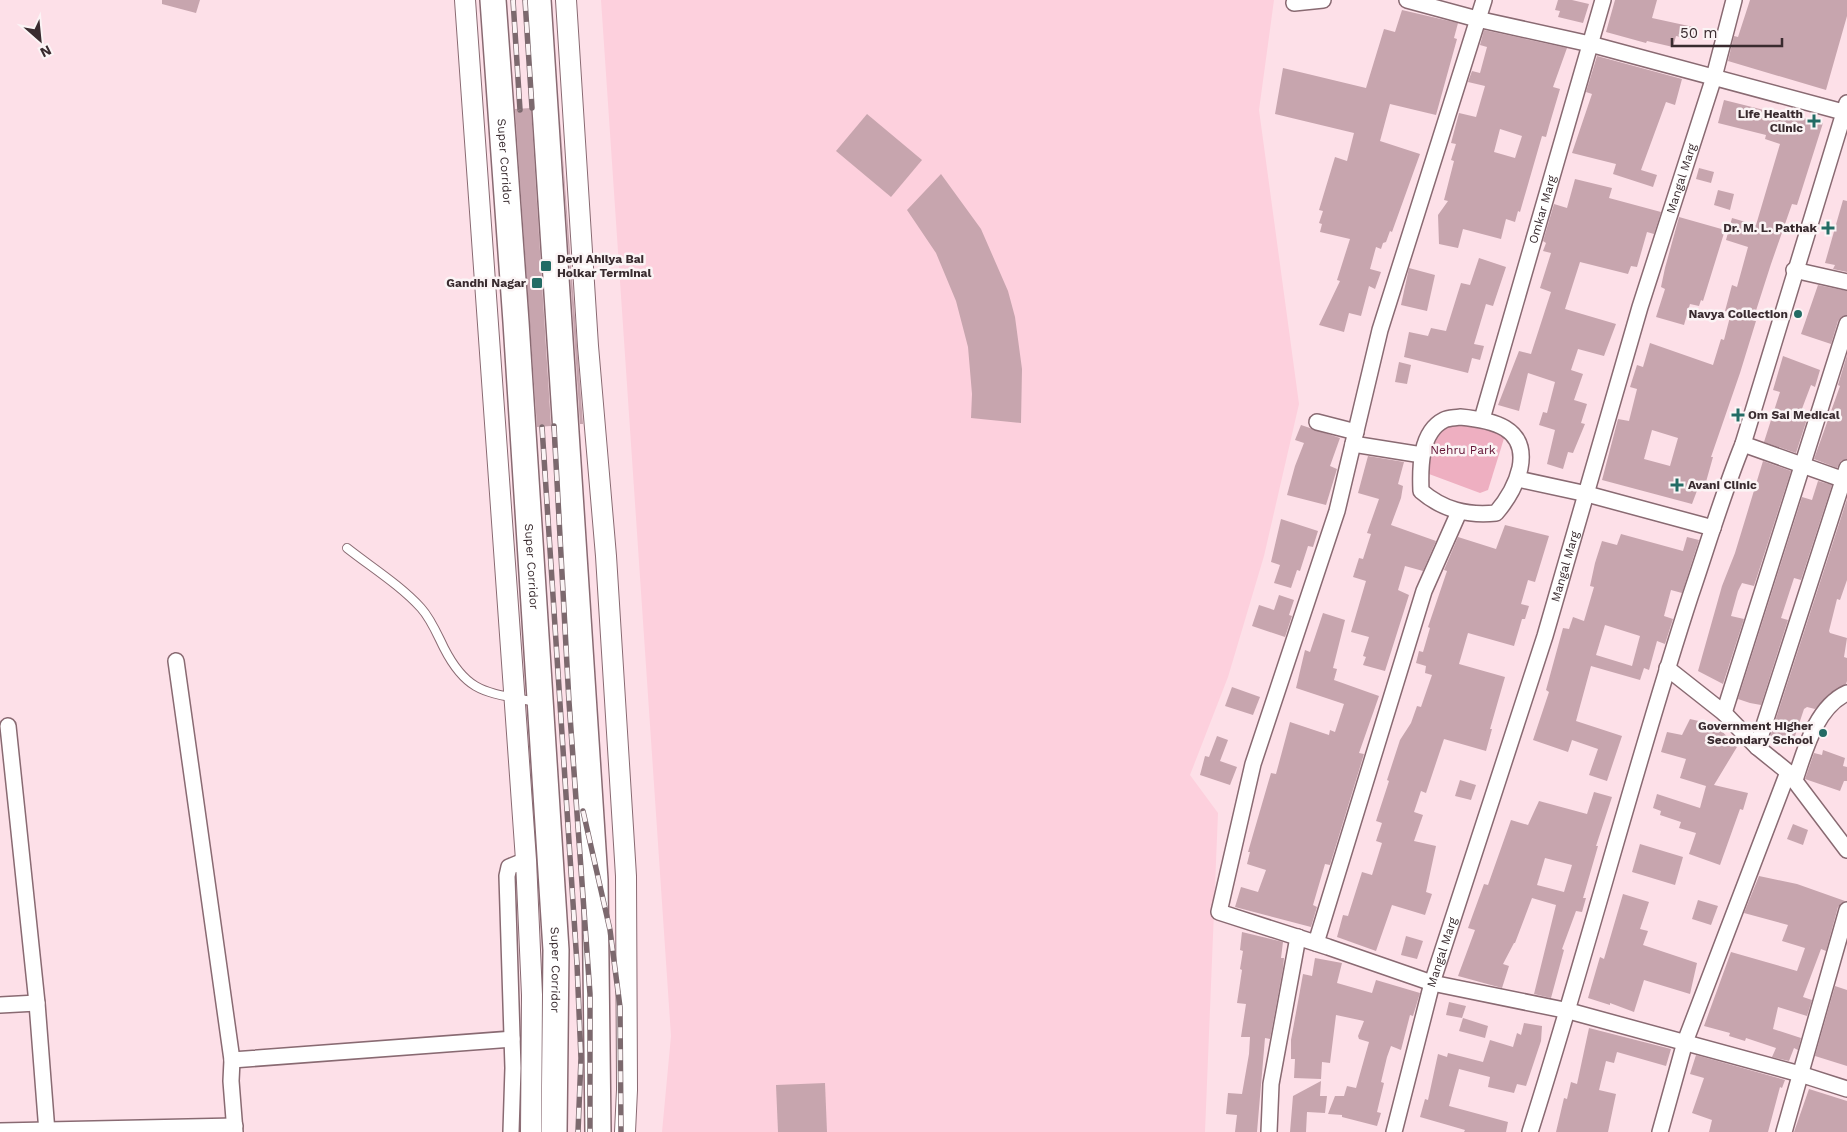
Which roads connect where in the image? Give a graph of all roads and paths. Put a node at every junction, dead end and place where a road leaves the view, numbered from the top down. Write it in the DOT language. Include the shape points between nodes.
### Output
graph roads {
  1 [pos="465,0"];
  2 [pos="493,0"];
  3 [pos="538,0"];
  4 [pos="566,0"];
  5 [pos="1323,0"];
  6 [pos="1407,0"];
  7 [pos="1484,0"];
  8 [pos="1603,0"];
  9 [pos="1734,0"];
  10 [pos="1294,3"];
  11 [pos="1477,19"];
  12 [pos="1590,44"];
  13 [pos="1714,77"];
  14 [pos="1845,108"];
  15 [pos="1794,270"];
  16 [pos="1847,282"];
  17 [pos="1847,324"];
  18 [pos="1482,419"];
  19 [pos="1317,422"];
  20 [pos="1354,438"];
  21 [pos="1743,444"];
  22 [pos="1422,455"];
  23 [pos="1803,466"];
  24 [pos="1846,476"];
  25 [pos="1518,479"];
  26 [pos="1587,494"];
  27 [pos="1459,512"];
  28 [pos="1713,528"];
  29 [pos="346,548"];
  30 [pos="176,661"];
  31 [pos="1667,668"];
  32 [pos="1847,693"];
  33 [pos="514,697"];
  34 [pos="540,702"];
  35 [pos="1724,713"];
  36 [pos="8,726"];
  37 [pos="1757,747"];
  38 [pos="1792,776"];
  39 [pos="1847,850"];
  40 [pos="526,860"];
  41 [pos="1847,910"];
  42 [pos="1298,937"];
  43 [pos="1316,943"];
  44 [pos="1432,983"];
  45 [pos="37,1003"];
  46 [pos="0,1004"];
  47 [pos="1569,1011"];
  48 [pos="512,1039"];
  49 [pos="1685,1042"];
  50 [pos="232,1060"];
  51 [pos="1800,1074"];
  52 [pos="1847,1090"];
  53 [pos="235,1129"];
  54 [pos="47,1130"];
  55 [pos="0,1131"];
  56 [pos="511,1132"];
  57 [pos="531,1132"];
  58 [pos="554,1132"];
  59 [pos="598,1132"];
  60 [pos="625,1132"];
  61 [pos="1269,1132"];
  62 [pos="1394,1132"];
  63 [pos="1530,1132"];
  64 [pos="1660,1132"];
  65 [pos="1784,1132"];
  1 -- 33 [label="street"];
  2 -- 34 [label="main road, Super Corridor"];
  3 -- 59 [label="main road" via="595,880"];
  4 -- 60 [label="street" via="626,876"];
  5 -- 10 [label="street"];
  6 -- 11 [label="street"];
  7 -- 11 [label="street"];
  8 -- 12 [label="street, Omkar Marg"];
  9 -- 13 [label="street, Mangal Marg"];
  11 -- 12 [label="street"];
  11 -- 20 [label="street" via="1380,330"];
  12 -- 13 [label="street"];
  12 -- 18 [label="street, Omkar Marg"];
  13 -- 14 [label="street"];
  13 -- 26 [label="street, Mangal Marg" via="1640,307"];
  14 -- 15 [label="street"];
  15 -- 16 [label="street"];
  15 -- 21 [label="street"];
  17 -- 23 [label="street"];
  18 -- 22 [label="street" via="1460,417 1444,420 1432,432"];
  18 -- 25 [label="street" via="1508,430 1518,440 1523,454"];
  19 -- 20 [label="street"];
  20 -- 22 [label="street"];
  20 -- 42 [label="street" via="1337,511 1253,764 1219,912"];
  21 -- 23 [label="street"];
  21 -- 28 [label="street"];
  22 -- 27 [label="street" via="1421,490 1435,503"];
  23 -- 24 [label="street"];
  23 -- 35 [label="street"];
  24 -- 37 [label="street"];
  25 -- 26 [label="street"];
  25 -- 27 [label="street" via="1509,498 1496,513"];
  26 -- 28 [label="street"];
  26 -- 44 [label="street, Mangal Marg" via="1545,636"];
  27 -- 43 [label="street" via="1424,591"];
  28 -- 31 [label="street"];
  29 -- 33 [label="lane" via="422,610 462,677 482,691"];
  30 -- 50 [label="street"];
  31 -- 35 [label="street"];
  31 -- 47 [label="street" via="1618,830"];
  32 -- 38 [label="street" via="1825,713 1811,732"];
  33 -- 34 [label="lane"];
  33 -- 40 [label="street"];
  34 -- 58 [label="main road, Super Corridor" via="556,950"];
  35 -- 37 [label="street"];
  36 -- 45 [label="street"];
  37 -- 38 [label="street"];
  38 -- 39 [label="street"];
  38 -- 49 [label="street"];
  40 -- 48 [label="street" via="509,867 507,876"];
  40 -- 57 [label="street" via="532,995"];
  41 -- 51 [label="street"];
  42 -- 43 [label="street"];
  42 -- 61 [label="street" via="1271,1084"];
  43 -- 44 [label="street"];
  44 -- 47 [label="street"];
  44 -- 62 [label="street, Mangal Marg"];
  45 -- 46 [label="street"];
  45 -- 54 [label="street"];
  47 -- 49 [label="street"];
  47 -- 63 [label="street"];
  48 -- 50 [label="street"];
  48 -- 56 [label="street"];
  49 -- 51 [label="street"];
  49 -- 64 [label="street"];
  50 -- 53 [label="street"];
  51 -- 52 [label="street"];
  51 -- 65 [label="street"];
  53 -- 54 [label="street"];
  54 -- 55 [label="street"];
}
